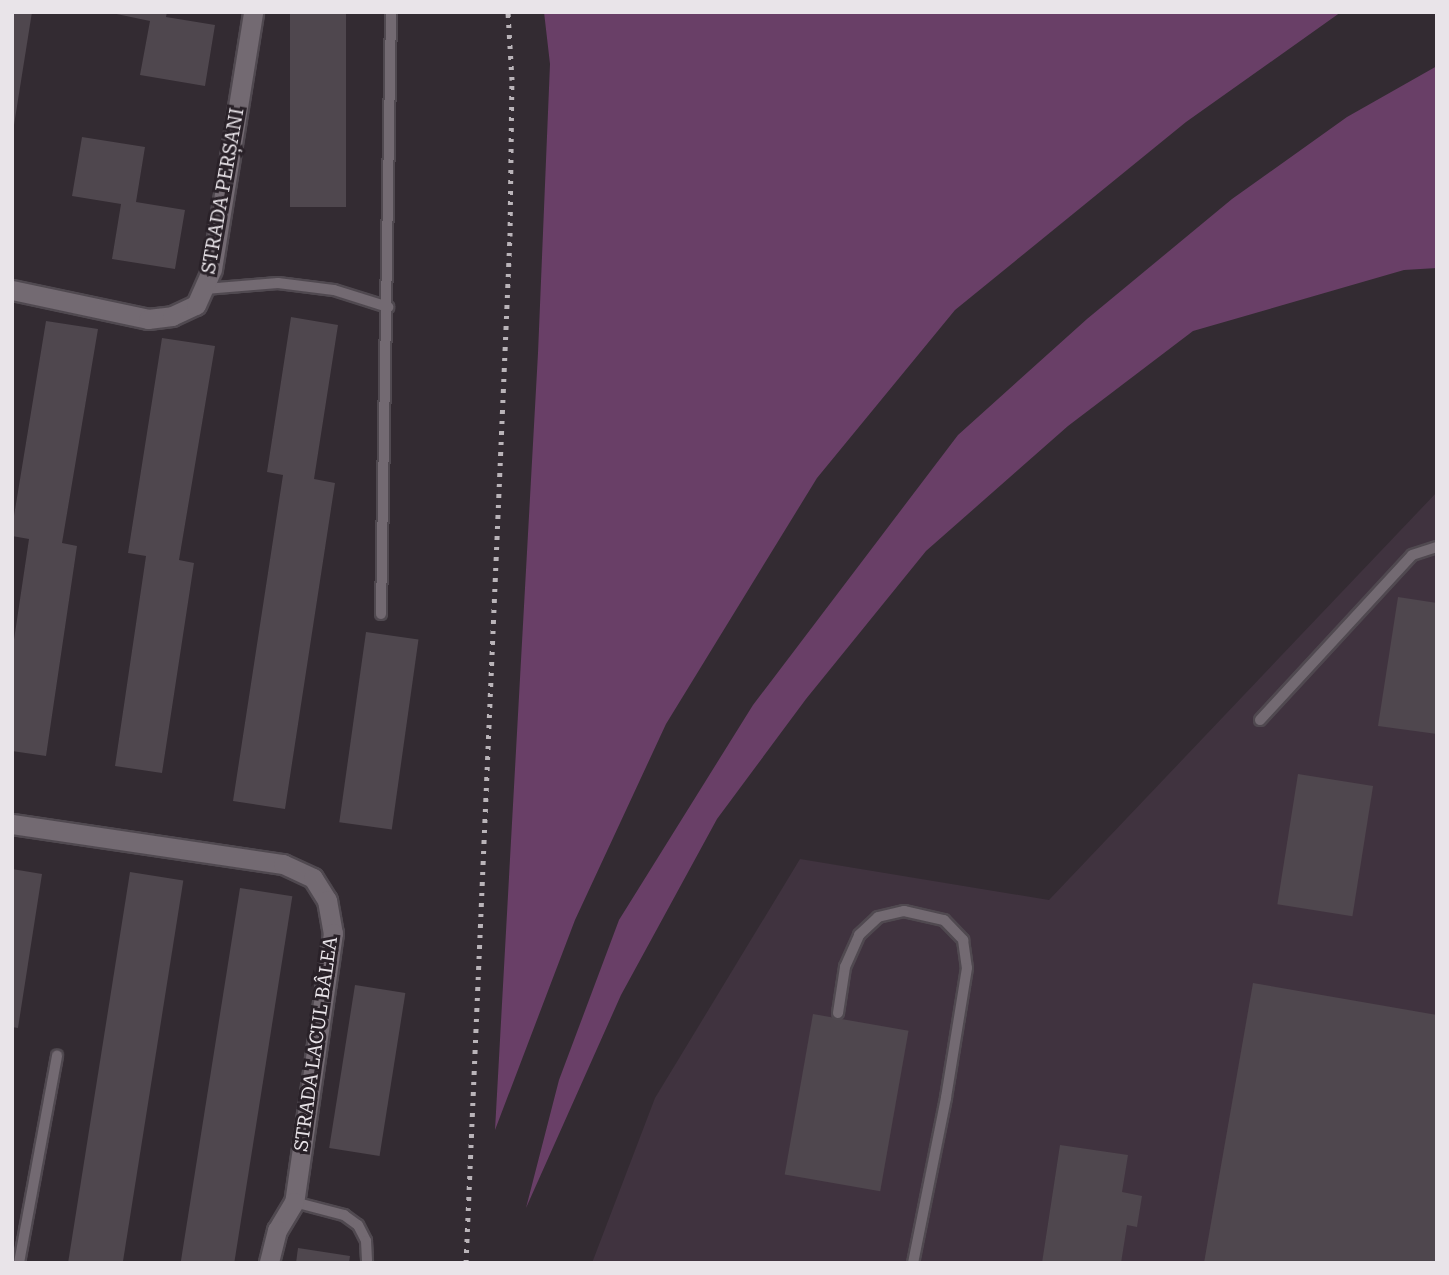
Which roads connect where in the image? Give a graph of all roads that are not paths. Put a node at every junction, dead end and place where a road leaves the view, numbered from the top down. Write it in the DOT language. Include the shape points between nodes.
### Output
graph roads {
  1 [pos="253,12"];
  2 [pos="391,12"];
  3 [pos="205,289"];
  4 [pos="12,290"];
  5 [pos="388,307"];
  6 [pos="1437,547"];
  7 [pos="381,614"];
  8 [pos="1260,720"];
  9 [pos="12,824"];
  10 [pos="838,1013"];
  11 [pos="57,1055"];
  12 [pos="294,1202"];
  13 [pos="19,1263"];
  14 [pos="269,1263"];
  15 [pos="367,1263"];
  16 [pos="914,1263"];
  1 -- 3 [label="street, STRADA PERȘANI"];
  2 -- 5 [label="lane"];
  3 -- 4 [label="street, STRADA PERȘANI" via="196,305 172,316 148,319"];
  3 -- 5 [label="lane" via="278,283 334,290"];
  5 -- 7 [label="lane"];
  6 -- 8 [label="lane" via="1412,555"];
  9 -- 12 [label="street, STRADA LACUL BÂLEA" via="283,864 313,878 327,900 333,933"];
  10 -- 16 [label="lane" via="845,967 859,935 878,917 904,911 944,920 963,940 967,968"];
  11 -- 13 [label="lane"];
  12 -- 14 [label="street, STRADA LACUL BÂLEA" via="277,1230"];
  12 -- 15 [label="lane" via="344,1215 358,1225 366,1241"];
}
